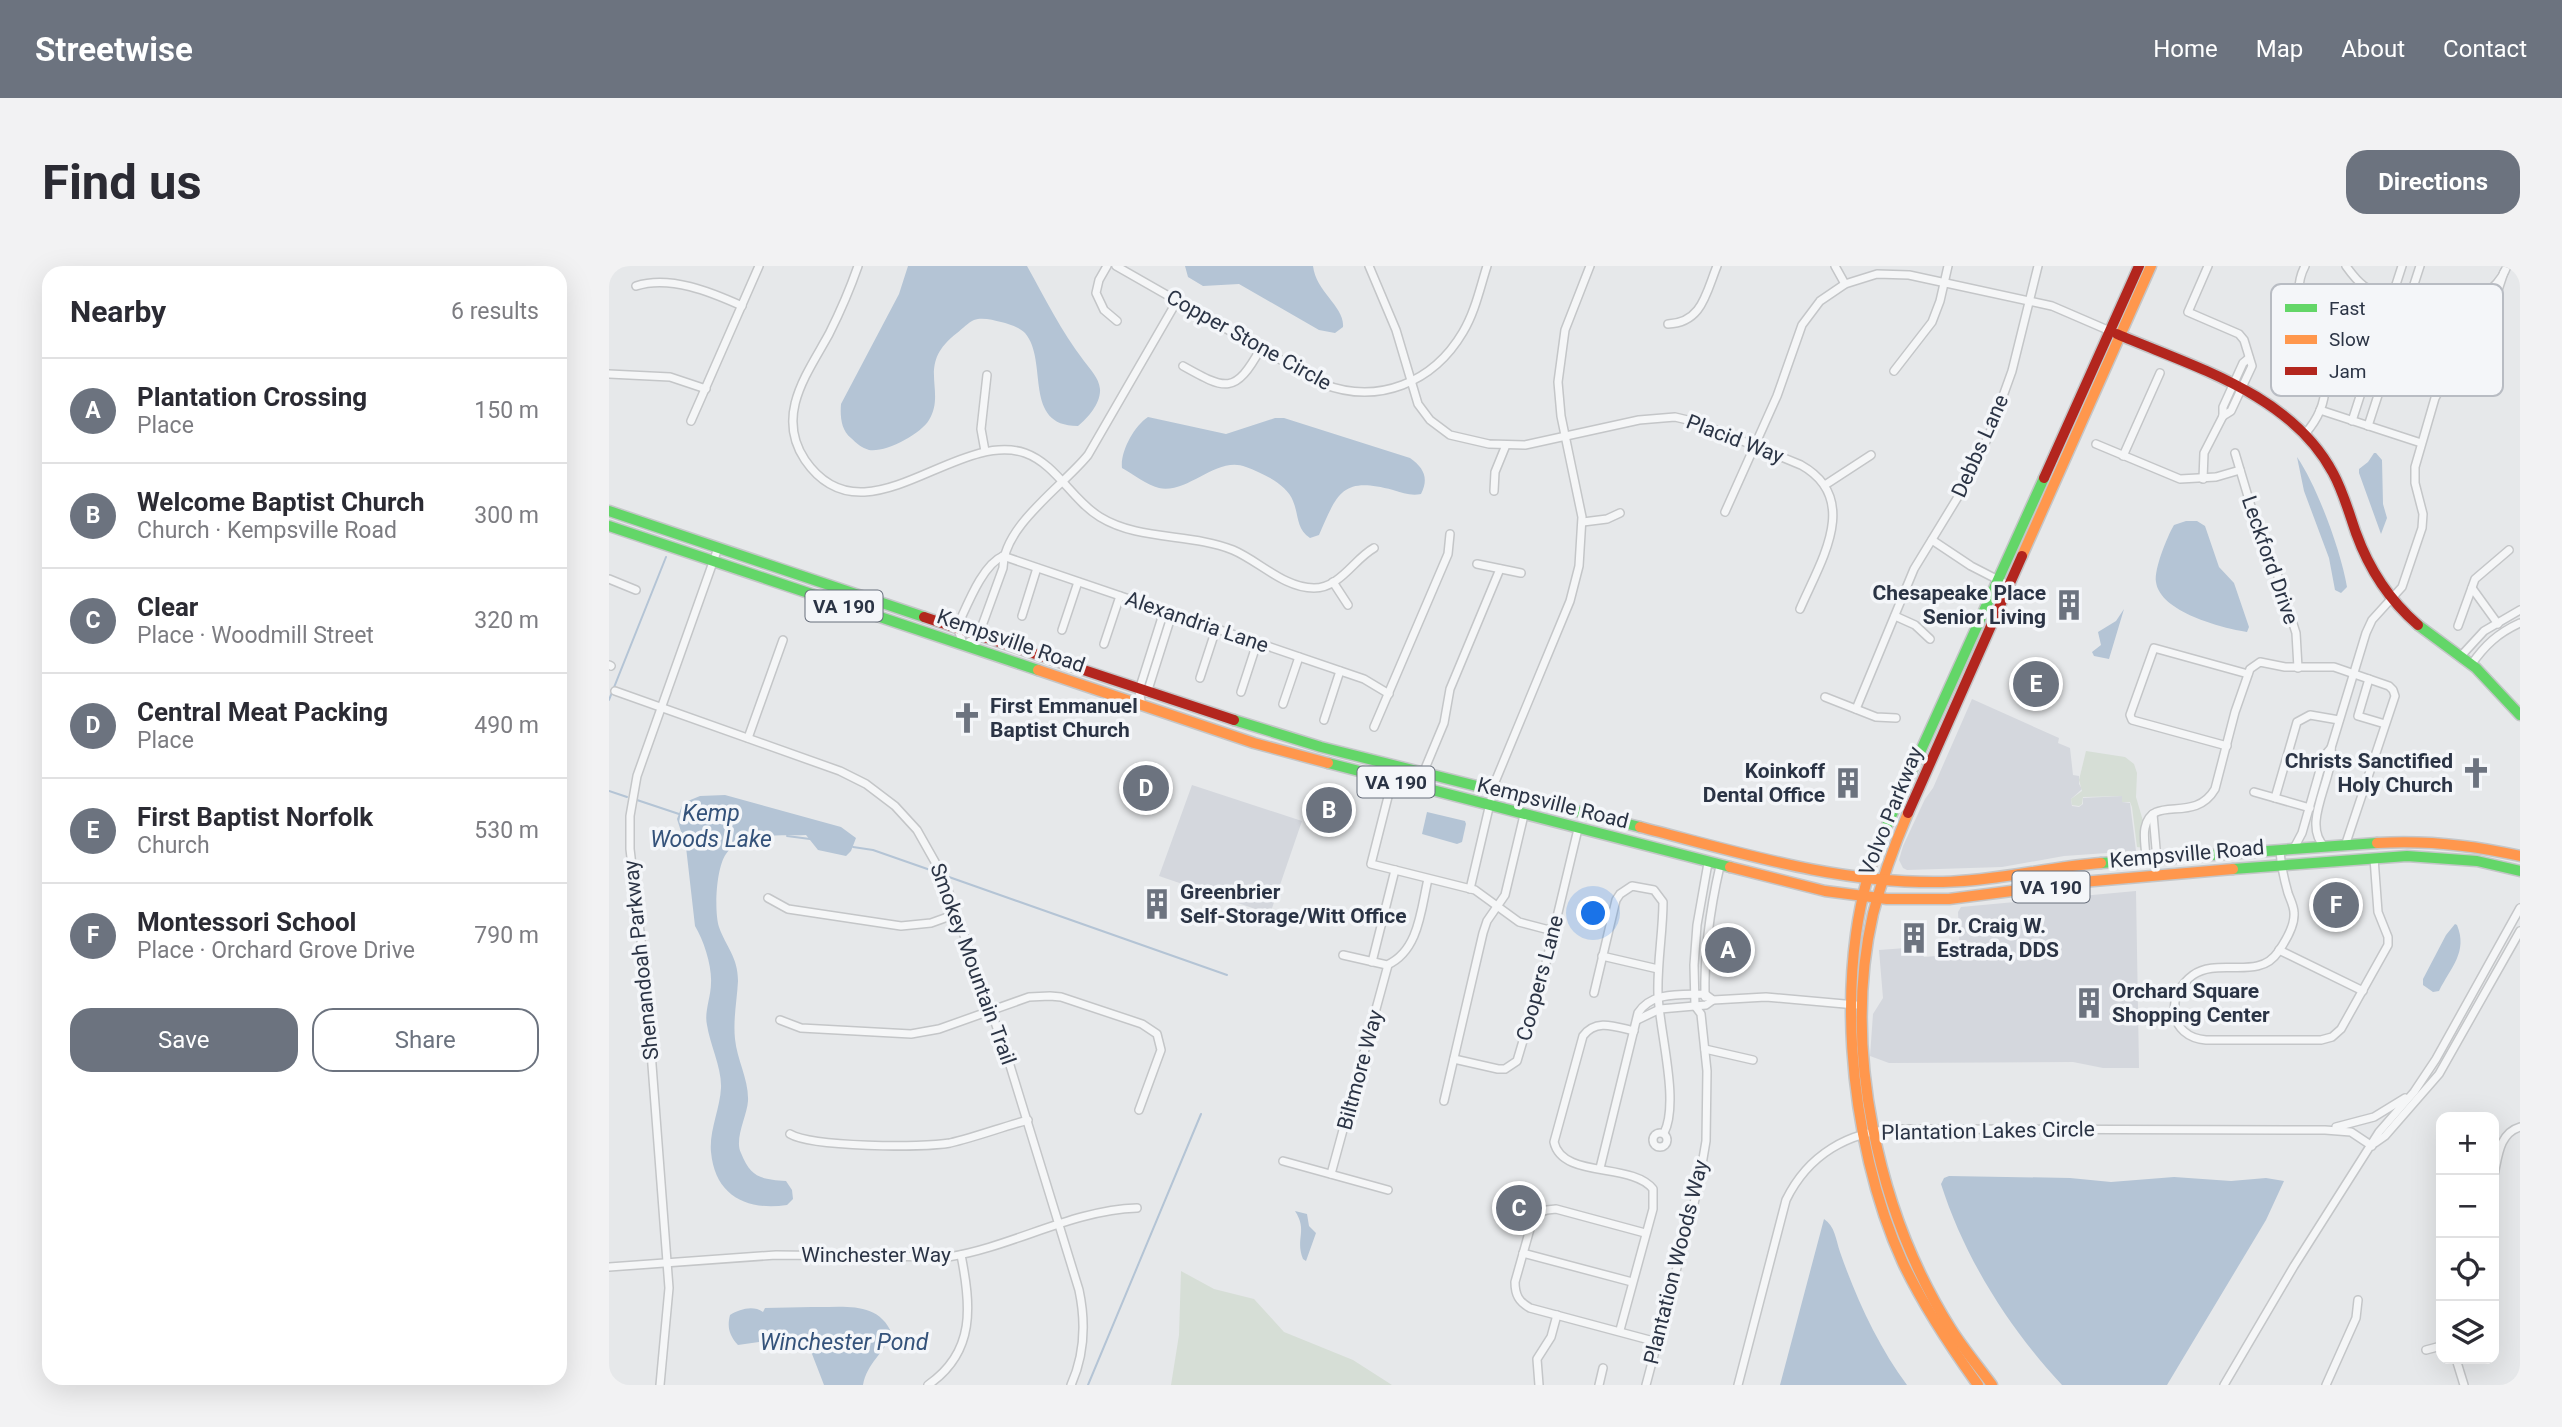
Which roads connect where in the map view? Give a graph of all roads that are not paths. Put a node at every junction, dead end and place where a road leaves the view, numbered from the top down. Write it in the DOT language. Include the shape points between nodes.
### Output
graph roads {
  1 [pos="759,266"];
  2 [pos="858,266"];
  3 [pos="1107,266"];
  4 [pos="1116,266"];
  5 [pos="1369,266"];
  6 [pos="1487,266"];
  7 [pos="1590,266"];
  8 [pos="1717,266"];
  9 [pos="1835,266"];
  10 [pos="1948,266"];
  11 [pos="2038,266"];
  12 [pos="2139,266"];
  13 [pos="2151,266"];
  14 [pos="2208,266"];
  15 [pos="2305,266"];
  16 [pos="2346,266"];
  17 [pos="2402,266"];
  18 [pos="2420,266"];
  19 [pos="2505,269"];
  20 [pos="1944,282"];
  21 [pos="1845,284"];
  22 [pos="2300,284"];
  23 [pos="2362,284"];
  24 [pos="2396,284"];
  25 [pos="2414,284"];
  26 [pos="2495,284"];
  27 [pos="636,286"];
  28 [pos="2029,300"];
  29 [pos="1177,301"];
  30 [pos="742,306"];
  31 [pos="1117,321"];
  32 [pos="1668,324"];
  33 [pos="2115,333"];
  34 [pos="1261,348"];
  35 [pos="1183,366"];
  36 [pos="1894,371"];
  37 [pos="2160,373"];
  38 [pos="609,374"];
  39 [pos="987,375"];
  40 [pos="1410,383"];
  41 [pos="2237,387"];
  42 [pos="705,389"];
  43 [pos="2324,396"];
  44 [pos="2360,396"];
  45 [pos="2378,396"];
  46 [pos="2436,396"];
  47 [pos="2320,411"];
  48 [pos="691,421"];
  49 [pos="2352,421"];
  50 [pos="2368,426"];
  51 [pos="2305,434"];
  52 [pos="1566,437"];
  53 [pos="2421,443"];
  54 [pos="2096,444"];
  55 [pos="1506,445"];
  56 [pos="1755,446"];
  57 [pos="985,451"];
  58 [pos="2235,453"];
  59 [pos="1871,455"];
  60 [pos="2123,456"];
  61 [pos="2240,470"];
  62 [pos="2203,479"];
  63 [pos="1063,484"];
  64 [pos="1825,485"];
  65 [pos="1495,491"];
  66 [pos="609,511"];
  67 [pos="1725,512"];
  68 [pos="1620,513"];
  69 [pos="1583,522"];
  70 [pos="609,526"];
  71 [pos="1450,534"];
  72 [pos="1932,540"];
  73 [pos="718,548"];
  74 [pos="1374,548"];
  75 [pos="2509,550"];
  76 [pos="1003,556"];
  77 [pos="713,561"];
  78 [pos="1477,564"];
  79 [pos="1037,568"];
  80 [pos="1500,569"];
  81 [pos="1521,573"];
  82 [pos="609,579"];
  83 [pos="1079,582"];
  84 [pos="1333,582"];
  85 [pos="2003,582"];
  86 [pos="2472,588"];
  87 [pos="636,590"];
  88 [pos="1120,596"];
  89 [pos="2392,600"];
  90 [pos="1349,605"];
  91 [pos="1800,609"];
  92 [pos="2520,610"];
  93 [pos="1164,611"];
  94 [pos="1173,614"];
  95 [pos="1022,616"];
  96 [pos="1895,616"];
  97 [pos="2497,622"];
  98 [pos="2520,623"];
  99 [pos="2458,626"];
  100 [pos="957,627"];
  101 [pos="1216,629"];
  102 [pos="1062,631"];
  103 [pos="2503,631"];
  104 [pos="979,634"];
  105 [pos="1930,639"];
  106 [pos="783,640"];
  107 [pos="1257,643"];
  108 [pos="1104,644"];
  109 [pos="964,646"];
  110 [pos="1299,657"];
  111 [pos="2460,657"];
  112 [pos="2472,665"];
  113 [pos="2298,668"];
  114 [pos="1340,671"];
  115 [pos="2354,673"];
  116 [pos="2248,674"];
  117 [pos="1200,678"];
  118 [pos="2369,678"];
  119 [pos="615,691"];
  120 [pos="1144,691"];
  121 [pos="1241,692"];
  122 [pos="1388,694"];
  123 [pos="1825,697"];
  124 [pos="1283,704"];
  125 [pos="1142,706"];
  126 [pos="662,707"];
  127 [pos="1856,709"];
  128 [pos="2520,715"];
  129 [pos="1896,718"];
  130 [pos="1324,720"];
  131 [pos="2339,720"];
  132 [pos="2385,724"];
  133 [pos="1374,726"];
  134 [pos="748,737"];
  135 [pos="2227,746"];
  136 [pos="2331,748"];
  137 [pos="1424,771"];
  138 [pos="1392,781"];
  139 [pos="1493,789"];
  140 [pos="2254,792"];
  141 [pos="2275,797"];
  142 [pos="1489,806"];
  143 [pos="2310,808"];
  144 [pos="1524,815"];
  145 [pos="1578,829"];
  146 [pos="2345,846"];
  147 [pos="2325,847"];
  148 [pos="2293,850"];
  149 [pos="2280,851"];
  150 [pos="2520,856"];
  151 [pos="2374,858"];
  152 [pos="2152,860"];
  153 [pos="1708,863"];
  154 [pos="2281,865"];
  155 [pos="1720,866"];
  156 [pos="1395,870"];
  157 [pos="2520,871"];
  158 [pos="1428,879"];
  159 [pos="1867,879"];
  160 [pos="1882,881"];
  161 [pos="1470,889"];
  162 [pos="1862,897"];
  163 [pos="768,898"];
  164 [pos="1877,898"];
  165 [pos="1497,907"];
  166 [pos="2520,908"];
  167 [pos="957,914"];
  168 [pos="1553,931"];
  169 [pos="2520,932"];
  170 [pos="2279,950"];
  171 [pos="1343,955"];
  172 [pos="1602,956"];
  173 [pos="1372,962"];
  174 [pos="1388,965"];
  175 [pos="1658,969"];
  176 [pos="2480,981"];
  177 [pos="2489,986"];
  178 [pos="2363,991"];
  179 [pos="1594,993"];
  180 [pos="1695,994"];
  181 [pos="1705,994"];
  182 [pos="1658,997"];
  183 [pos="1713,1000"];
  184 [pos="1851,1004"];
  185 [pos="1706,1005"];
  186 [pos="1864,1005"];
  187 [pos="1695,1006"];
  188 [pos="1660,1009"];
  189 [pos="991,1010"];
  190 [pos="1701,1014"];
  191 [pos="780,1020"];
  192 [pos="1637,1020"];
  193 [pos="1635,1031"];
  194 [pos="1705,1049"];
  195 [pos="1454,1059"];
  196 [pos="1753,1060"];
  197 [pos="2414,1092"];
  198 [pos="1444,1101"];
  199 [pos="1139,1110"];
  200 [pos="1028,1119"];
  201 [pos="2520,1127"];
  202 [pos="2325,1130"];
  203 [pos="1664,1133"];
  204 [pos="1868,1133"];
  205 [pos="790,1134"];
  206 [pos="2372,1146"];
  207 [pos="2499,1158"];
  208 [pos="1283,1161"];
  209 [pos="1599,1168"];
  210 [pos="1331,1174"];
  211 [pos="1388,1190"];
  212 [pos="1137,1208"];
  213 [pos="1060,1226"];
  214 [pos="1644,1233"];
  215 [pos="1523,1253"];
  216 [pos="961,1255"];
  217 [pos="667,1262"];
  218 [pos="609,1267"];
  219 [pos="1632,1282"];
  220 [pos="2358,1300"];
  221 [pos="1557,1315"];
  222 [pos="1620,1330"];
  223 [pos="1657,1342"];
  224 [pos="2436,1347"];
  225 [pos="2426,1350"];
  226 [pos="2458,1364"];
  227 [pos="1603,1368"];
  228 [pos="660,1385"];
  229 [pos="928,1385"];
  230 [pos="1071,1385"];
  231 [pos="1539,1385"];
  232 [pos="1599,1385"];
  233 [pos="1646,1385"];
  234 [pos="1738,1385"];
  235 [pos="1978,1385"];
  236 [pos="1992,1385"];
  237 [pos="2224,1385"];
  238 [pos="2326,1385"];
  239 [pos="2464,1385"];
  1 -- 30 [label="street"];
  2 -- 57 [label="street" via="795,398 793,431 804,459 831,484 870,492"];
  3 -- 31 [label="street" via="1096,293 1104,310"];
  4 -- 29 [label="street, Copper Stone Circle"];
  5 -- 40 [label="street, Placid Way" via="1396,330"];
  6 -- 40 [label="street, Copper Stone Circle" via="1463,332 1436,365"];
  7 -- 52 [label="street" via="1562,341 1558,382"];
  8 -- 32 [label="street" via="1696,313"];
  9 -- 21 [label="street"];
  10 -- 20 [label="street"];
  11 -- 28 [label="street, Debbs Lane"];
  12 -- 33 [label="main road, Volvo Parkway"];
  13 -- 33 [label="main road, Volvo Parkway"];
  14 -- 41 [label="street" via="2188,312 2239,334 2252,366"];
  15 -- 22 [label="street"];
  16 -- 23 [label="street"];
  17 -- 24 [label="street"];
  18 -- 25 [label="street"];
  19 -- 26 [label="street"];
  20 -- 21 [label="street" via="1890,273"];
  20 -- 28 [label="street"];
  20 -- 36 [label="street" via="1931,322"];
  21 -- 56 [label="street" via="1820,302 1802,325"];
  27 -- 30 [label="street" via="663,283 692,288"];
  28 -- 33 [label="street" via="2073,313"];
  28 -- 72 [label="street, Debbs Lane" via="2012,371 1989,435"];
  29 -- 34 [label="street, Copper Stone Circle"];
  29 -- 63 [label="street" via="1095,445"];
  30 -- 42 [label="street"];
  33 -- 41 [label="main road"];
  33 -- 85 [label="main road, Volvo Parkway"];
  34 -- 35 [label="street" via="1246,374 1231,384 1212,382"];
  34 -- 40 [label="street, Copper Stone Circle" via="1343,391 1374,393"];
  37 -- 60 [label="street"];
  38 -- 42 [label="street" via="670,377"];
  39 -- 57 [label="street" via="981,429"];
  40 -- 55 [label="street, Placid Way" via="1417,404 1446,433 1471,442"];
  41 -- 51 [label="main road" via="2274,407"];
  41 -- 62 [label="street" via="2231,411 2223,416 2204,453"];
  42 -- 48 [label="street"];
  43 -- 47 [label="street"];
  44 -- 49 [label="street"];
  45 -- 50 [label="street"];
  46 -- 53 [label="street"];
  47 -- 49 [label="street"];
  47 -- 51 [label="street"];
  49 -- 50 [label="street"];
  50 -- 53 [label="street"];
  51 -- 89 [label="main road" via="2332,470 2368,563"];
  52 -- 55 [label="street, Placid Way"];
  52 -- 56 [label="street, Placid Way" via="1639,420 1675,417"];
  52 -- 69 [label="street"];
  53 -- 89 [label="street" via="2415,475 2422,528 2405,582"];
  54 -- 60 [label="street"];
  55 -- 65 [label="street" via="1496,467"];
  56 -- 64 [label="street, Placid Way" via="1801,465"];
  56 -- 67 [label="street"];
  57 -- 63 [label="street" via="1024,452 1046,465"];
  58 -- 61 [label="street, Leckford Drive"];
  59 -- 64 [label="street"];
  60 -- 62 [label="street" via="2180,479"];
  61 -- 62 [label="street"];
  61 -- 113 [label="street, Leckford Drive" via="2296,633"];
  63 -- 76 [label="street" via="1022,524"];
  63 -- 84 [label="street" via="1082,504 1120,527 1233,550 1292,583 1314,588"];
  64 -- 91 [label="street" via="1833,506 1833,525"];
  66 -- 73 [label="main road, Kempsville Road / VA 190"];
  68 -- 69 [label="street"];
  69 -- 139 [label="street" via="1575,585"];
  70 -- 77 [label="main road, Kempsville Road / VA 190"];
  71 -- 122 [label="street" via="1447,554"];
  72 -- 85 [label="street"];
  72 -- 96 [label="street, Debbs Lane"];
  73 -- 77 [label="street, Shenandoah Parkway"];
  73 -- 100 [label="main road, Kempsville Road / VA 190"];
  74 -- 84 [label="street"];
  75 -- 86 [label="street"];
  76 -- 79 [label="street, Alexandria Lane"];
  76 -- 100 [label="street" via="979,583"];
  76 -- 104 [label="street" via="1003,568"];
  77 -- 109 [label="main road, Kempsville Road / VA 190"];
  77 -- 126 [label="street, Shenandoah Parkway"];
  78 -- 80 [label="street"];
  79 -- 83 [label="street, Alexandria Lane"];
  79 -- 95 [label="street"];
  80 -- 81 [label="street"];
  80 -- 137 [label="street" via="1450,690 1444,723"];
  82 -- 87 [label="street"];
  83 -- 88 [label="street, Alexandria Lane"];
  83 -- 102 [label="street"];
  84 -- 90 [label="street"];
  85 -- 159 [label="main road, Volvo Parkway" via="1888,823"];
  85 -- 160 [label="main road, Volvo Parkway"];
  86 -- 97 [label="street"];
  86 -- 99 [label="street"];
  88 -- 93 [label="street, Alexandria Lane"];
  88 -- 108 [label="street"];
  89 -- 111 [label="main road"];
  89 -- 115 [label="street" via="2372,620"];
  92 -- 97 [label="street"];
  93 -- 94 [label="street, Alexandria Lane"];
  93 -- 120 [label="street"];
  94 -- 101 [label="street, Alexandria Lane"];
  94 -- 120 [label="street"];
  96 -- 105 [label="street"];
  96 -- 127 [label="street, Debbs Lane"];
  97 -- 103 [label="street"];
  97 -- 111 [label="street"];
  98 -- 103 [label="street"];
  100 -- 104 [label="main road, Kempsville Road / VA 190"];
  100 -- 109 [label="street"];
  101 -- 107 [label="street, Alexandria Lane"];
  101 -- 117 [label="street"];
  103 -- 112 [label="street" via="2484,646"];
  104 -- 109 [label="street"];
  104 -- 120 [label="main road, Kempsville Road / VA 190"];
  106 -- 134 [label="street"];
  107 -- 110 [label="street, Alexandria Lane"];
  107 -- 121 [label="street"];
  109 -- 125 [label="main road, Kempsville Road / VA 190"];
  110 -- 114 [label="street, Alexandria Lane"];
  110 -- 124 [label="street"];
  111 -- 112 [label="main road"];
  112 -- 128 [label="main road"];
  113 -- 115 [label="street" via="2325,666"];
  113 -- 116 [label="street" via="2260,662"];
  114 -- 122 [label="street, Alexandria Lane"];
  114 -- 130 [label="street"];
  115 -- 118 [label="street"];
  115 -- 131 [label="street"];
  116 -- 135 [label="street"];
  116 -- 135 [label="street" via="2154,648 2130,715 2132,720"];
  118 -- 132 [label="street" via="2393,690"];
  118 -- 132 [label="street" via="2358,716"];
  119 -- 126 [label="street, Smokey Mountain Trail"];
  120 -- 125 [label="street"];
  120 -- 137 [label="main road, Kempsville Road / VA 190" via="1276,734"];
  122 -- 133 [label="street"];
  123 -- 127 [label="street"];
  125 -- 138 [label="main road, Kempsville Road / VA 190"];
  126 -- 134 [label="street, Smokey Mountain Trail"];
  126 -- 217 [label="street, Shenandoah Parkway" via="637,776 629,832 645,973"];
  127 -- 129 [label="street"];
  131 -- 136 [label="street"];
  131 -- 141 [label="street" via="2310,715 2297,722"];
  132 -- 146 [label="street"];
  134 -- 167 [label="street, Smokey Mountain Trail" via="851,776 895,806 930,849"];
  135 -- 152 [label="street" via="2209,800 2193,808 2153,813"];
  136 -- 143 [label="street" via="2324,756"];
  136 -- 147 [label="street" via="2333,760 2315,823"];
  137 -- 139 [label="main road, Kempsville Road / VA 190"];
  138 -- 142 [label="main road, Kempsville Road / VA 190"];
  138 -- 156 [label="street" via="1371,864"];
  139 -- 142 [label="street"];
  139 -- 159 [label="main road, Kempsville Road / VA 190" via="1793,866"];
  140 -- 141 [label="street"];
  141 -- 143 [label="street"];
  142 -- 144 [label="main road, Kempsville Road / VA 190"];
  142 -- 161 [label="street"];
  143 -- 148 [label="street"];
  144 -- 145 [label="main road, Kempsville Road / VA 190"];
  144 -- 165 [label="street" via="1507,890"];
  145 -- 153 [label="main road, Kempsville Road / VA 190"];
  145 -- 168 [label="street, Coopers Lane"];
  146 -- 147 [label="main road, Kempsville Road / VA 190"];
  146 -- 150 [label="main road, Kempsville Road / VA 190" via="2434,842"];
  147 -- 148 [label="main road, Kempsville Road / VA 190"];
  148 -- 149 [label="main road, Kempsville Road / VA 190"];
  149 -- 152 [label="main road, Kempsville Road / VA 190"];
  149 -- 154 [label="street"];
  151 -- 154 [label="main road, Kempsville Road / VA 190"];
  151 -- 157 [label="main road, Kempsville Road / VA 190" via="2454,858"];
  151 -- 178 [label="street" via="2378,912 2388,939"];
  152 -- 160 [label="main road, Kempsville Road / VA 190" via="1983,879"];
  153 -- 155 [label="main road, Kempsville Road / VA 190"];
  153 -- 180 [label="street" via="1696,925"];
  154 -- 164 [label="main road, Kempsville Road / VA 190" via="2083,882 1949,900"];
  154 -- 170 [label="street" via="2294,914"];
  155 -- 162 [label="main road, Kempsville Road / VA 190"];
  155 -- 181 [label="street" via="1708,928"];
  156 -- 158 [label="street"];
  156 -- 173 [label="street"];
  158 -- 161 [label="street"];
  158 -- 174 [label="street" via="1411,945"];
  159 -- 160 [label="main road, Kempsville Road / VA 190"];
  159 -- 162 [label="main road, Volvo Parkway"];
  160 -- 164 [label="main road, Volvo Parkway"];
  161 -- 165 [label="street"];
  162 -- 164 [label="main road, Kempsville Road / VA 190"];
  162 -- 184 [label="main road, Volvo Parkway" via="1851,964"];
  163 -- 167 [label="street" via="788,909 901,926"];
  164 -- 186 [label="main road, Volvo Parkway"];
  165 -- 168 [label="street" via="1519,922"];
  165 -- 195 [label="street" via="1483,933"];
  166 -- 176 [label="street, Plantation Lakes Circle"];
  167 -- 189 [label="street, Smokey Mountain Trail"];
  168 -- 195 [label="street, Coopers Lane" via="1517,1061 1498,1069"];
  169 -- 177 [label="street, Plantation Lakes Circle"];
  170 -- 178 [label="street"];
  170 -- 178 [label="street" via="2262,965 2207,970 2192,976 2175,1005 2175,1020 2182,1031 2206,1040 2325,1040 2341,1029"];
  171 -- 173 [label="street"];
  172 -- 175 [label="street"];
  172 -- 175 [label="street" via="1620,894 1632,886 1648,887 1663,902"];
  172 -- 179 [label="street"];
  173 -- 174 [label="street"];
  174 -- 210 [label="street, Biltmore Way"];
  175 -- 182 [label="street"];
  176 -- 177 [label="street"];
  176 -- 197 [label="street, Plantation Lakes Circle"];
  177 -- 206 [label="street, Plantation Lakes Circle" via="2439,1074"];
  180 -- 181 [label="street"];
  180 -- 182 [label="street"];
  180 -- 187 [label="street"];
  181 -- 183 [label="street"];
  181 -- 185 [label="street"];
  182 -- 188 [label="street"];
  182 -- 192 [label="street" via="1643,1006"];
  183 -- 184 [label="street" via="1775,997"];
  183 -- 185 [label="street"];
  184 -- 186 [label="street"];
  184 -- 204 [label="main road, Volvo Parkway" via="1854,1069"];
  185 -- 187 [label="street"];
  185 -- 190 [label="street"];
  186 -- 204 [label="main road, Volvo Parkway"];
  187 -- 188 [label="street"];
  187 -- 190 [label="street"];
  188 -- 192 [label="street"];
  188 -- 203 [label="street" via="1669,1093"];
  189 -- 191 [label="street" via="911,1034 801,1028"];
  189 -- 199 [label="street" via="1029,998 1061,997 1153,1029 1161,1050"];
  189 -- 200 [label="street, Smokey Mountain Trail"];
  190 -- 194 [label="street, Plantation Woods Way"];
  192 -- 193 [label="street"];
  193 -- 209 [label="street"];
  193 -- 209 [label="street" via="1598,1025 1583,1035 1555,1136 1563,1159"];
  194 -- 196 [label="street"];
  194 -- 223 [label="street, Plantation Woods Way" via="1706,1141"];
  195 -- 198 [label="street"];
  197 -- 202 [label="street, Plantation Lakes Circle" via="2374,1117"];
  197 -- 206 [label="street, Plantation Lakes Circle"];
  200 -- 205 [label="street" via="951,1143 923,1146 812,1142"];
  200 -- 213 [label="street, Smokey Mountain Trail"];
  201 -- 207 [label="street" via="2505,1137"];
  202 -- 204 [label="street, Plantation Lakes Circle" via="1898,1129"];
  202 -- 206 [label="street, Plantation Lakes Circle" via="2351,1132"];
  204 -- 234 [label="street, Plantation Lakes Circle" via="1828,1149 1803,1172 1790,1192"];
  204 -- 235 [label="main road, Volvo Parkway" via="1876,1192 1904,1267 1931,1318"];
  204 -- 236 [label="main road, Volvo Parkway" via="1914,1261 1946,1322"];
  206 -- 237 [label="street, Plantation Lakes Circle"];
  208 -- 210 [label="street"];
  209 -- 214 [label="street" via="1642,1180 1653,1189 1653,1209"];
  210 -- 211 [label="street"];
  212 -- 213 [label="street, Winchester Way" via="1110,1210"];
  213 -- 216 [label="street, Winchester Way"];
  213 -- 230 [label="street, Smokey Mountain Trail" via="1084,1317 1081,1357"];
  214 -- 215 [label="street" via="1551,1209 1535,1217"];
  214 -- 219 [label="street"];
  215 -- 219 [label="street"];
  215 -- 221 [label="street" via="1515,1282 1518,1298 1530,1308"];
  216 -- 217 [label="street, Winchester Way" via="776,1255"];
  216 -- 229 [label="street" via="968,1293 967,1326 955,1355"];
  217 -- 218 [label="street, Winchester Way"];
  217 -- 228 [label="street, Shenandoah Parkway" via="669,1302"];
  219 -- 222 [label="street"];
  220 -- 238 [label="street" via="2356,1318"];
  221 -- 222 [label="street"];
  221 -- 231 [label="street" via="1551,1337 1537,1359"];
  222 -- 223 [label="street"];
  223 -- 233 [label="street, Plantation Woods Way"];
  224 -- 225 [label="street"];
  226 -- 239 [label="street"];
  227 -- 232 [label="street"];
}
